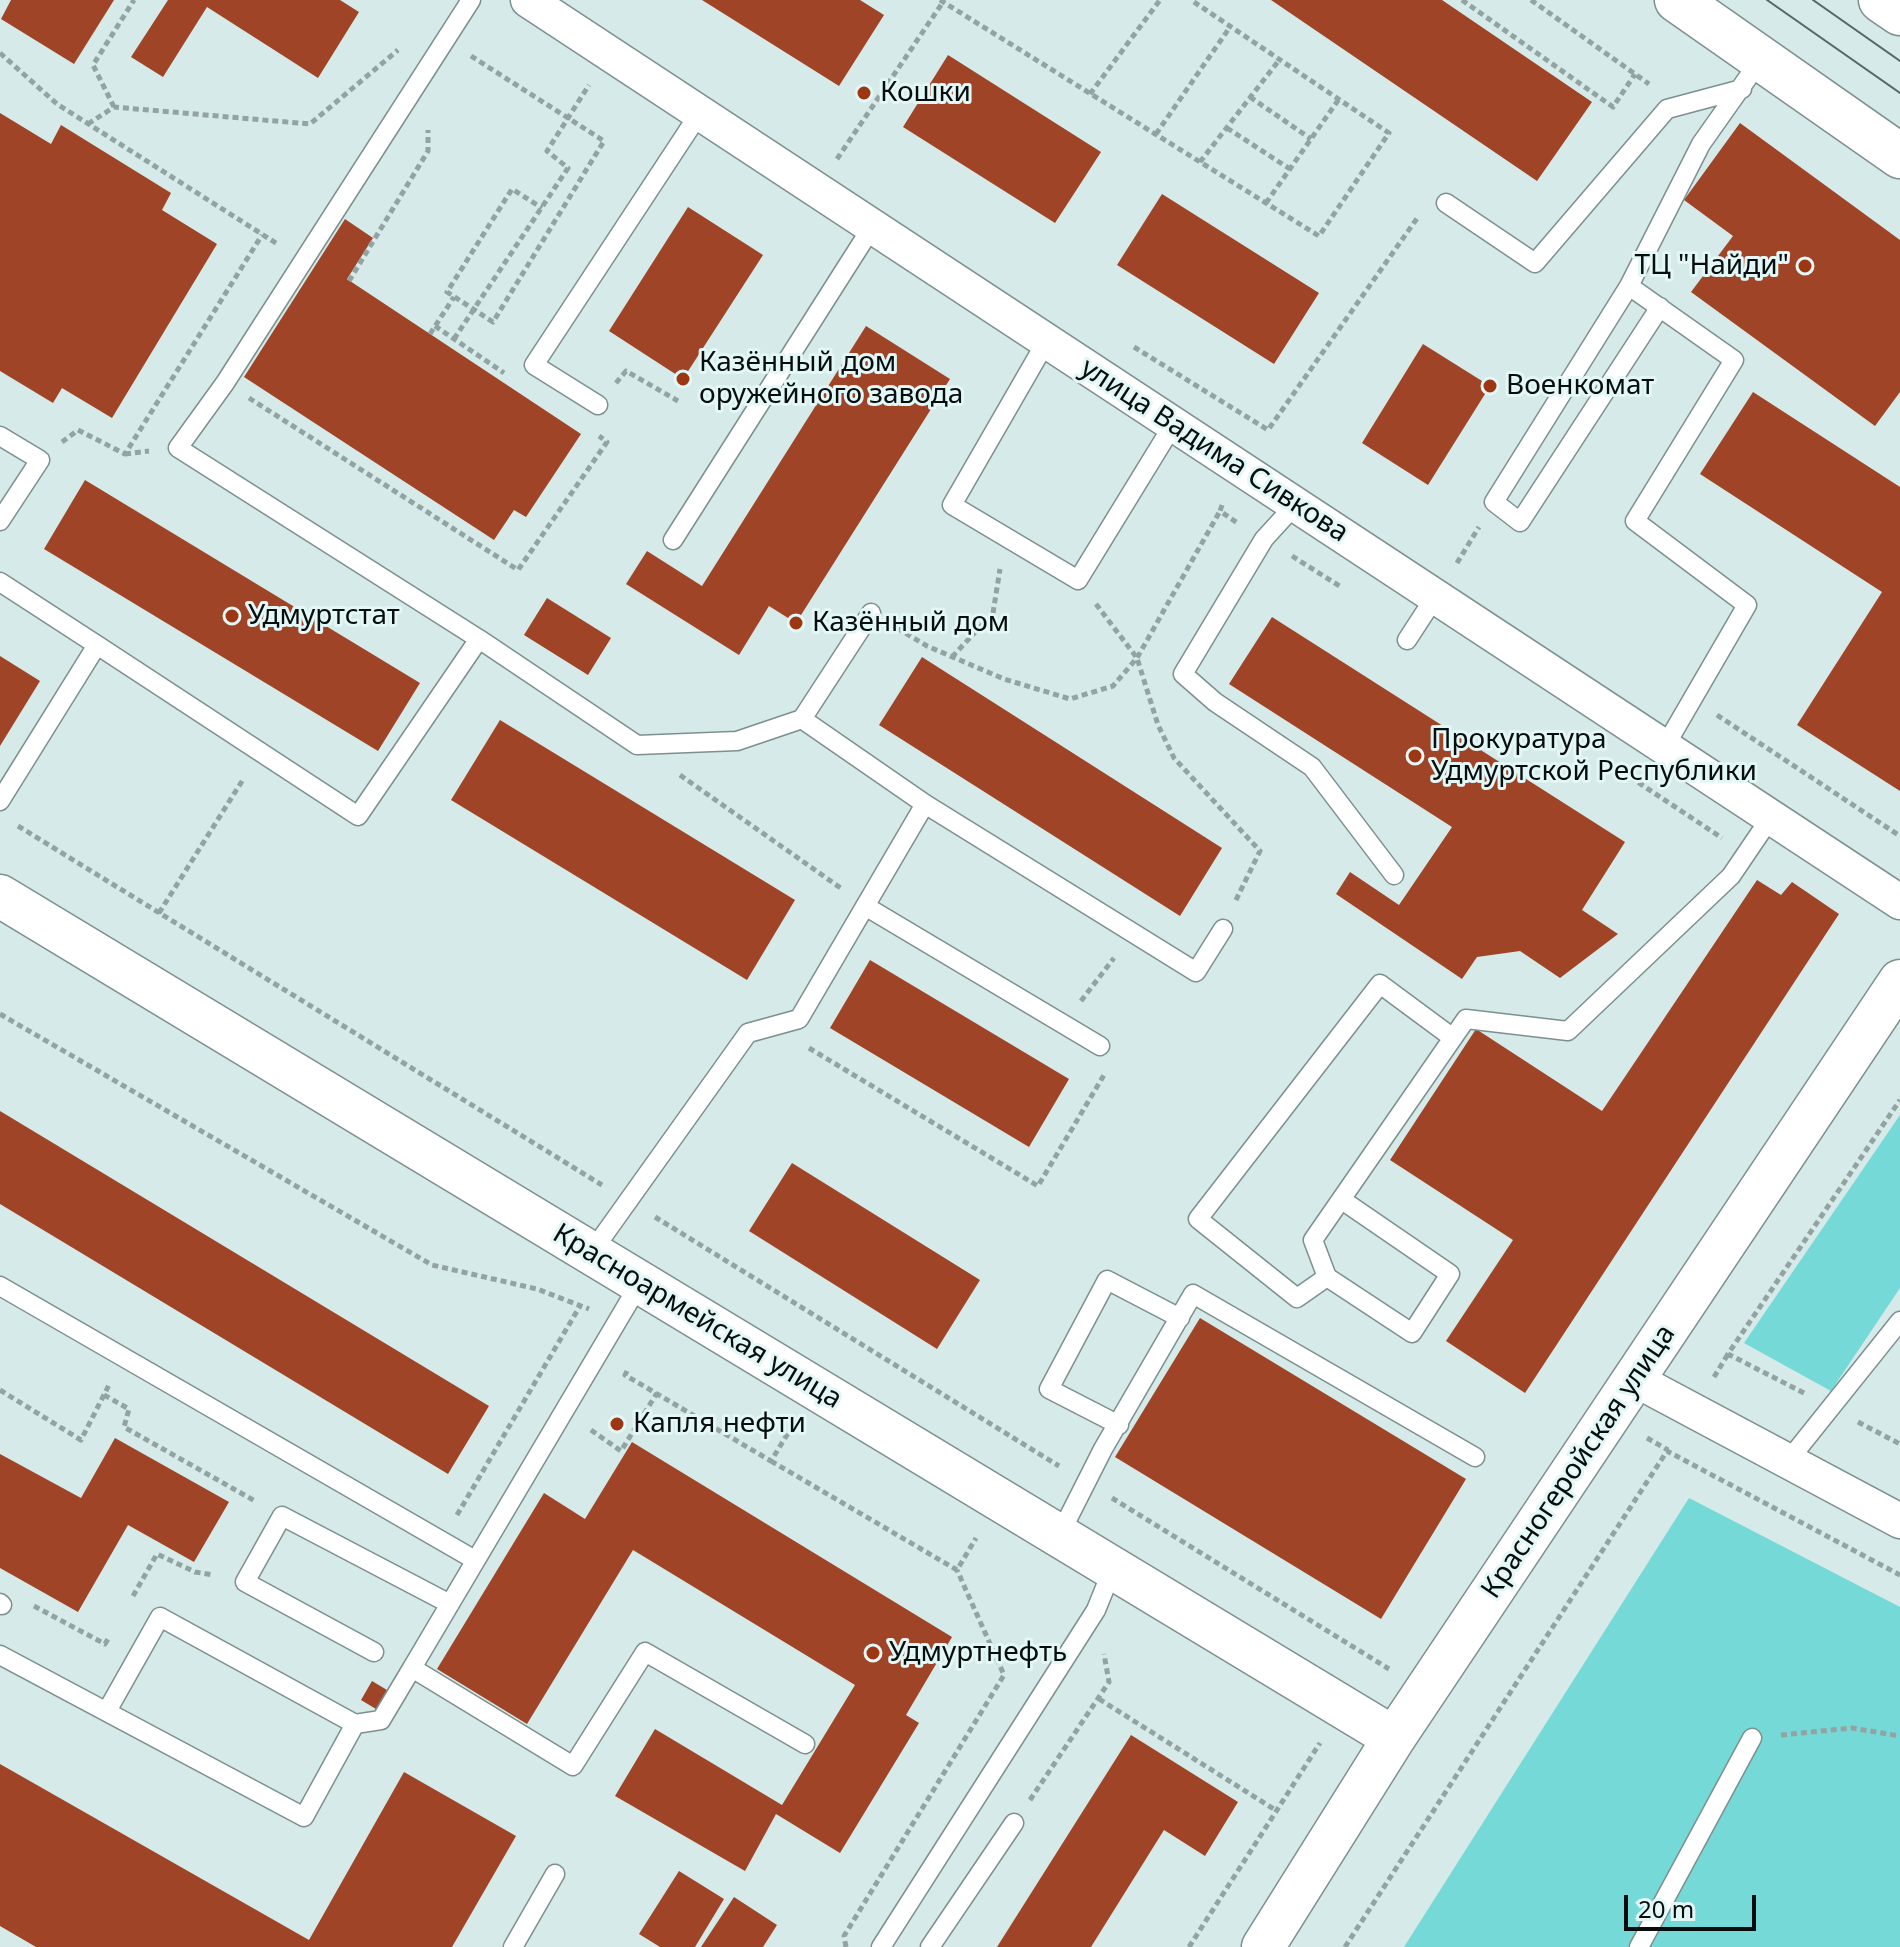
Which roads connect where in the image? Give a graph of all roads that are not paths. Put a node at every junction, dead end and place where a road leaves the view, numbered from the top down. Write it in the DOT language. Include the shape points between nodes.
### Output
graph roads {
  1 [pos="471,0"];
  2 [pos="1677,0"];
  3 [pos="1881,0"];
  4 [pos="539,3"];
  5 [pos="1900,13"];
  6 [pos="1752,74"];
  7 [pos="699,114"];
  8 [pos="1900,156"];
  9 [pos="1446,203"];
  10 [pos="872,227"];
  11 [pos="1629,286"];
  12 [pos="1660,307"];
  13 [pos="1046,342"];
  14 [pos="598,405"];
  15 [pos="1173,425"];
  16 [pos="0,436"];
  17 [pos="1296,504"];
  18 [pos="0,521"];
  19 [pos="673,540"];
  20 [pos="0,582"];
  21 [pos="1435,597"];
  22 [pos="871,613"];
  23 [pos="479,639"];
  24 [pos="1407,640"];
  25 [pos="97,645"];
  26 [pos="802,719"];
  27 [pos="1664,748"];
  28 [pos="0,801"];
  29 [pos="925,804"];
  30 [pos="1771,817"];
  31 [pos="1394,875"];
  32 [pos="0,896"];
  33 [pos="1900,902"];
  34 [pos="865,906"];
  35 [pos="1223,929"];
  36 [pos="1900,981"];
  37 [pos="1453,1038"];
  38 [pos="1100,1046"];
  39 [pos="1342,1200"];
  40 [pos="591,1253"];
  41 [pos="1327,1277"];
  42 [pos="640,1283"];
  43 [pos="0,1286"];
  44 [pos="1180,1318"];
  45 [pos="1900,1321"];
  46 [pos="1634,1379"];
  47 [pos="1119,1425"];
  48 [pos="1475,1457"];
  49 [pos="1788,1461"];
  50 [pos="1900,1521"];
  51 [pos="1059,1536"];
  52 [pos="475,1560"];
  53 [pos="1113,1568"];
  54 [pos="450,1604"];
  55 [pos="374,1652"];
  56 [pos="0,1655"];
  57 [pos="412,1668"];
  58 [pos="107,1711"];
  59 [pos="355,1724"];
  60 [pos="1394,1738"];
  61 [pos="1752,1738"];
  62 [pos="805,1744"];
  63 [pos="1014,1823"];
  64 [pos="555,1874"];
  65 [pos="513,1947"];
  66 [pos="881,1947"];
  67 [pos="930,1947"];
  68 [pos="1263,1947"];
  69 [pos="1639,1947"];
  1 -- 23 [label="lane" via="178,448"];
  2 -- 6 [label="main road"];
  3 -- 5 [label="main road"];
  4 -- 7 [label="street, улица Вадима Сивкова"];
  6 -- 8 [label="main road"];
  6 -- 9 [label="lane" via="1667,109 1535,263"];
  6 -- 11 [label="lane" via="1701,144"];
  7 -- 10 [label="street, улица Вадима Сивкова"];
  7 -- 14 [label="lane" via="534,365"];
  10 -- 13 [label="street, улица Вадима Сивкова"];
  10 -- 19 [label="lane"];
  11 -- 12 [label="lane"];
  11 -- 12 [label="lane" via="1494,502 1520,522"];
  12 -- 27 [label="lane" via="1734,360 1635,521 1747,605"];
  13 -- 15 [label="street, улица Вадима Сивкова"];
  13 -- 15 [label="lane" via="952,505 1078,580"];
  15 -- 17 [label="street, улица Вадима Сивкова"];
  16 -- 18 [label="lane" via="40,460"];
  17 -- 21 [label="street, улица Вадима Сивкова"];
  17 -- 31 [label="lane" via="1264,539 1183,674 1312,767"];
  20 -- 25 [label="lane"];
  21 -- 24 [label="lane"];
  21 -- 27 [label="street, улица Вадима Сивкова"];
  22 -- 26 [label="lane"];
  23 -- 25 [label="lane" via="358,816"];
  23 -- 26 [label="lane" via="637,745 737,741"];
  25 -- 28 [label="lane"];
  26 -- 29 [label="lane"];
  27 -- 30 [label="street, улица Вадима Сивкова"];
  29 -- 34 [label="lane"];
  29 -- 35 [label="lane" via="1196,972"];
  30 -- 33 [label="street, улица Вадима Сивкова"];
  30 -- 37 [label="lane" via="1731,876 1568,1031 1466,1019"];
  32 -- 40 [label="street, Красноармейская улица"];
  34 -- 38 [label="lane"];
  34 -- 40 [label="lane" via="799,1019 748,1033"];
  36 -- 46 [label="street, Красногеройская улица"];
  37 -- 39 [label="lane"];
  37 -- 41 [label="lane" via="1380,984 1198,1219 1297,1298"];
  39 -- 41 [label="lane" via="1313,1240"];
  39 -- 41 [label="lane" via="1450,1274 1412,1333"];
  40 -- 42 [label="street, Красноармейская улица"];
  42 -- 51 [label="street, Красноармейская улица"];
  42 -- 52 [label="lane"];
  43 -- 52 [label="lane"];
  44 -- 47 [label="lane"];
  44 -- 47 [label="lane" via="1107,1280 1049,1389"];
  44 -- 48 [label="lane" via="1193,1294"];
  45 -- 49 [label="lane"];
  46 -- 49 [label="street"];
  46 -- 60 [label="street, Красногеройская улица"];
  47 -- 51 [label="lane"];
  49 -- 50 [label="street"];
  51 -- 53 [label="street, Красноармейская улица"];
  52 -- 54 [label="lane"];
  53 -- 60 [label="street, Красноармейская улица"];
  53 -- 66 [label="lane" via="1096,1610"];
  54 -- 55 [label="lane" via="282,1516 245,1582"];
  54 -- 57 [label="lane"];
  56 -- 58 [label="lane"];
  57 -- 59 [label="lane" via="381,1720"];
  57 -- 62 [label="lane" via="573,1766 645,1652"];
  58 -- 59 [label="lane" via="304,1817"];
  58 -- 59 [label="lane" via="160,1617"];
  60 -- 68 [label="street, Красногеройская улица"];
  61 -- 69 [label="lane"];
  63 -- 67 [label="lane"];
  64 -- 65 [label="lane"];
}
